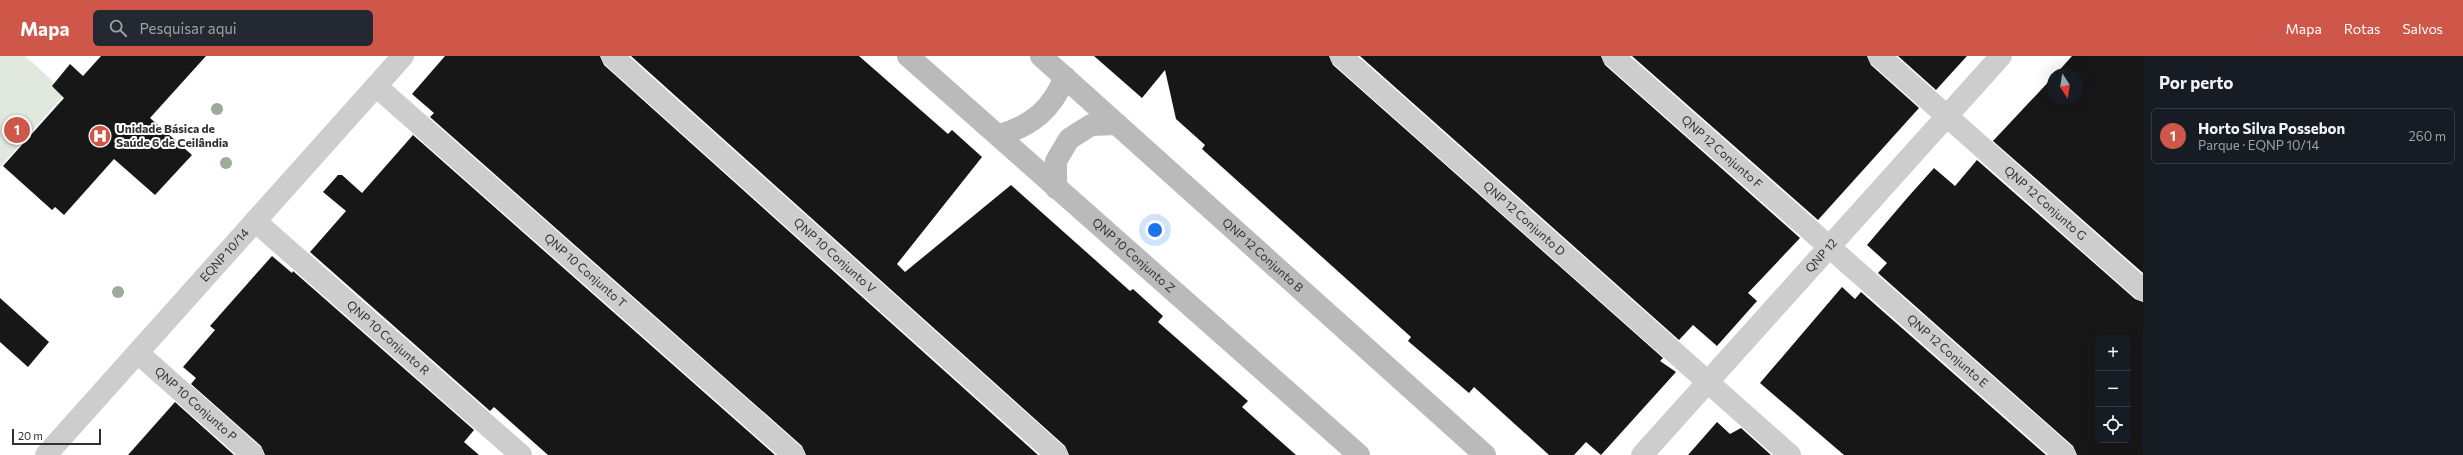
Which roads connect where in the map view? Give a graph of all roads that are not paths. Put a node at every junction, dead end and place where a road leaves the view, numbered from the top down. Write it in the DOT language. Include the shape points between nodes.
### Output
graph roads {
  1 [pos="403,56"];
  2 [pos="612,56"];
  3 [pos="908,56"];
  4 [pos="1041,56"];
  5 [pos="1341,56"];
  6 [pos="1613,56"];
  7 [pos="1879,56"];
  8 [pos="2001,56"];
  9 [pos="1065,77"];
  10 [pos="376,86"];
  11 [pos="1947,117"];
  12 [pos="1117,124"];
  13 [pos="999,135"];
  14 [pos="1056,188"];
  15 [pos="255,220"];
  16 [pos="1830,248"];
  17 [pos="2143,290"];
  18 [pos="138,353"];
  19 [pos="1707,382"];
  20 [pos="46,455"];
  21 [pos="253,455"];
  22 [pos="521,455"];
  23 [pos="794,455"];
  24 [pos="1057,455"];
  25 [pos="1359,455"];
  26 [pos="1485,455"];
  27 [pos="1642,455"];
  28 [pos="1790,455"];
  29 [pos="2065,455"];
  1 -- 10 [label="street, EQNP 10/14"];
  2 -- 24 [label="street, QNP 10 Conjunto V"];
  3 -- 13 [label="street, QNP 10 Conjunto Z"];
  4 -- 9 [label="street, QNP 12 Conjunto B"];
  5 -- 19 [label="street, QNP 12 Conjunto D"];
  6 -- 16 [label="street, QNP 12 Conjunto F"];
  7 -- 11 [label="street, QNP 12 Conjunto G"];
  8 -- 11 [label="street, QNP 12"];
  9 -- 12 [label="street, QNP 12 Conjunto B"];
  9 -- 13 [label="street" via="1051,104 1033,122 1017,131"];
  10 -- 15 [label="street, EQNP 10/14"];
  10 -- 23 [label="street, QNP 10 Conjunto T"];
  11 -- 16 [label="street, QNP 12"];
  11 -- 17 [label="street, QNP 12 Conjunto G"];
  12 -- 14 [label="street" via="1091,125 1069,139 1056,162"];
  12 -- 26 [label="street, QNP 12 Conjunto B"];
  13 -- 14 [label="street, QNP 10 Conjunto Z"];
  14 -- 25 [label="street, QNP 10 Conjunto Z"];
  15 -- 18 [label="street, EQNP 10/14"];
  15 -- 22 [label="street, QNP 10 Conjunto R"];
  16 -- 19 [label="street, QNP 12"];
  16 -- 29 [label="street, QNP 12 Conjunto E"];
  18 -- 20 [label="street, EQNP 10/14"];
  18 -- 21 [label="street, QNP 10 Conjunto P"];
  19 -- 27 [label="street, QNP 12"];
  19 -- 28 [label="street, QNP 12 Conjunto D"];
}
